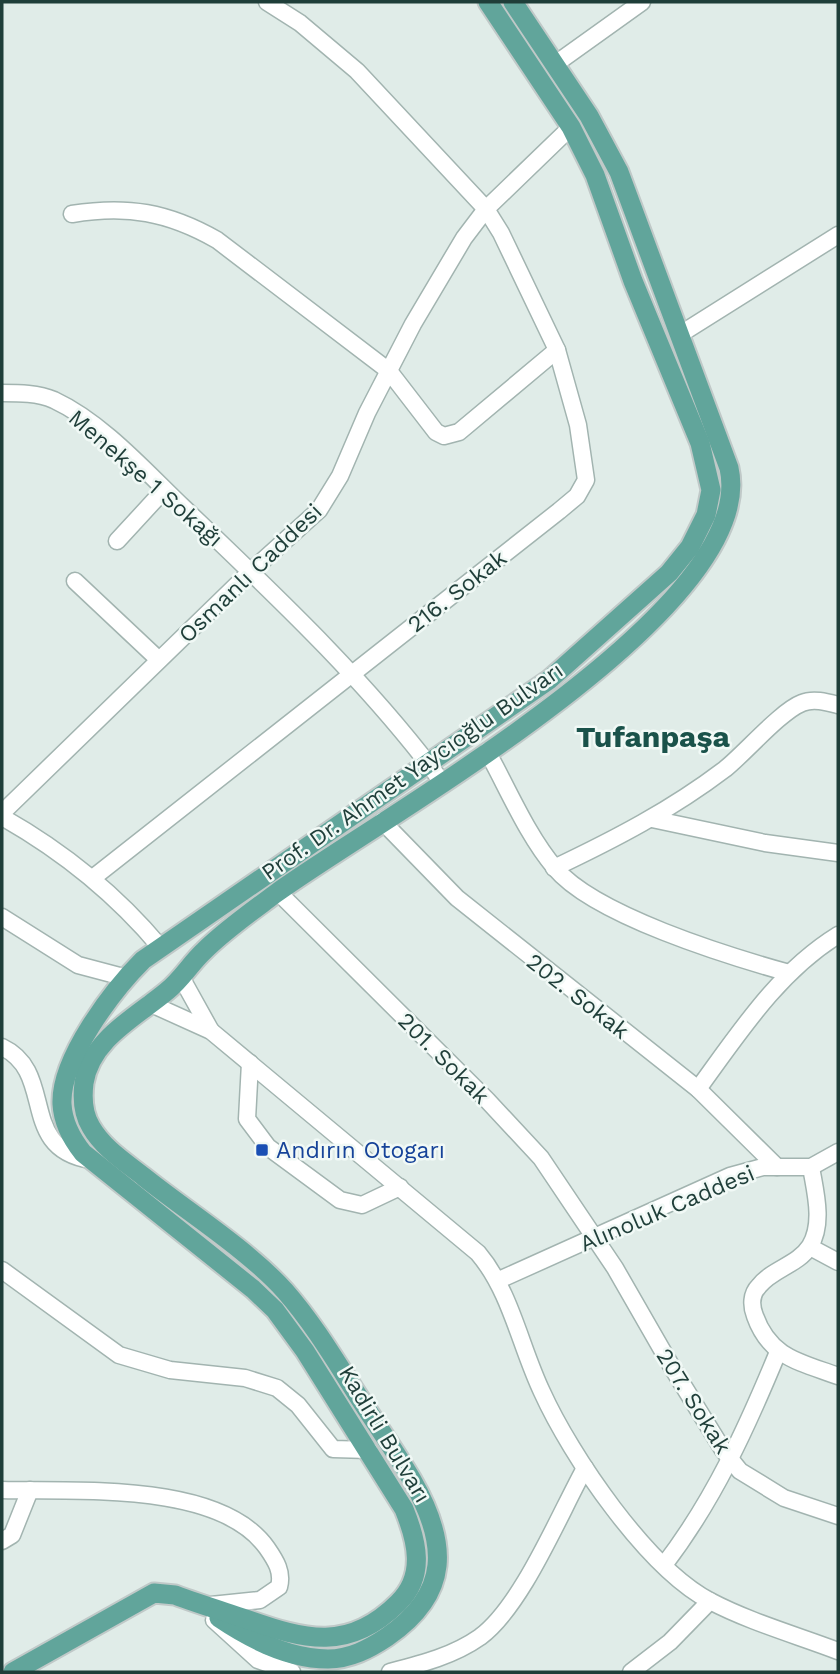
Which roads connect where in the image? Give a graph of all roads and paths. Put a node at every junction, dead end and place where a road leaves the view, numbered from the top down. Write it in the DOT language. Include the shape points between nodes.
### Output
graph roads {
  1 [pos="267,2"];
  2 [pos="488,2"];
  3 [pos="513,2"];
  4 [pos="642,2"];
  5 [pos="554,65"];
  6 [pos="570,127"];
  7 [pos="486,209"];
  8 [pos="72,214"];
  9 [pos="838,235"];
  10 [pos="679,335"];
  11 [pos="557,350"];
  12 [pos="389,372"];
  13 [pos="2,393"];
  14 [pos="164,490"];
  15 [pos="117,541"];
  16 [pos="250,572"];
  17 [pos="75,581"];
  18 [pos="159,660"];
  19 [pos="353,674"];
  20 [pos="838,705"];
  21 [pos="487,751"];
  22 [pos="427,762"];
  23 [pos="442,782"];
  24 [pos="2,815"];
  25 [pos="652,819"];
  26 [pos="382,821"];
  27 [pos="838,853"];
  28 [pos="554,868"];
  29 [pos="94,877"];
  30 [pos="278,892"];
  31 [pos="4,923"];
  32 [pos="838,935"];
  33 [pos="162,948"];
  34 [pos="789,974"];
  35 [pos="181,977"];
  36 [pos="127,978"];
  37 [pos="149,1003"];
  38 [pos="211,1031"];
  39 [pos="2,1047"];
  40 [pos="250,1063"];
  41 [pos="698,1089"];
  42 [pos="838,1152"];
  43 [pos="91,1160"];
  44 [pos="777,1167"];
  45 [pos="811,1167"];
  46 [pos="400,1187"];
  47 [pos="593,1238"];
  48 [pos="810,1247"];
  49 [pos="838,1262"];
  50 [pos="2,1270"];
  51 [pos="499,1280"];
  52 [pos="778,1352"];
  53 [pos="838,1376"];
  54 [pos="369,1450"];
  55 [pos="731,1460"];
  56 [pos="585,1468"];
  57 [pos="2,1490"];
  58 [pos="30,1490"];
  59 [pos="838,1516"];
  60 [pos="2,1541"];
  61 [pos="664,1565"];
  62 [pos="710,1601"];
  63 [pos="201,1605"];
  64 [pos="838,1651"];
  65 [pos="13,1672"];
  66 [pos="292,1672"];
  67 [pos="390,1672"];
  68 [pos="631,1672"];
  1 -- 7 [label="street, 216. Sokak" via="357,71"];
  2 -- 6 [label="main road, Prof. Dr. Ahmet Yaycıoğlu Bulvarı"];
  3 -- 5 [label="main road, Prof. Dr. Ahmet Yaycıoğlu Bulvarı"];
  4 -- 5 [label="street"];
  5 -- 10 [label="main road, Prof. Dr. Ahmet Yaycıoğlu Bulvarı" via="619,172"];
  6 -- 7 [label="street, Osmanlı Caddesi"];
  6 -- 22 [label="main road, Prof. Dr. Ahmet Yaycıoğlu Bulvarı" via="595,175 700,443 710,476 709,503 690,547 643,598 549,680"];
  7 -- 11 [label="street, 216. Sokak" via="515,257"];
  7 -- 12 [label="street, Osmanlı Caddesi" via="437,282"];
  8 -- 12 [label="street" via="138,210 200,230 232,249"];
  9 -- 10 [label="street"];
  10 -- 21 [label="main road, Prof. Dr. Ahmet Yaycıoğlu Bulvarı" via="732,481 730,509 721,533 689,581 645,627 568,695"];
  11 -- 12 [label="street" via="452,437 436,432"];
  11 -- 19 [label="street, 216. Sokak" via="578,425 586,480 583,488"];
  12 -- 16 [label="street, Osmanlı Caddesi" via="319,510"];
  13 -- 14 [label="street, Menekşe 1 Sokağı" via="37,395 69,408"];
  14 -- 15 [label="street"];
  14 -- 16 [label="street, Menekşe 1 Sokağı"];
  16 -- 18 [label="street, Osmanlı Caddesi"];
  16 -- 19 [label="street, Menekşe 1 Sokağı"];
  17 -- 18 [label="street"];
  18 -- 24 [label="street, Osmanlı Caddesi"];
  19 -- 22 [label="street, Menekşe 1 Sokağı"];
  19 -- 29 [label="street, 216. Sokak"];
  20 -- 25 [label="street" via="810,701 792,708 736,760"];
  21 -- 23 [label="main road, Prof. Dr. Ahmet Yaycıoğlu Bulvarı"];
  21 -- 28 [label="street"];
  22 -- 23 [label="street, Menekşe 1 Sokağı"];
  22 -- 33 [label="main road, Prof. Dr. Ahmet Yaycıoğlu Bulvarı"];
  23 -- 26 [label="main road, Prof. Dr. Ahmet Yaycıoğlu Bulvarı"];
  24 -- 29 [label="street"];
  25 -- 27 [label="street"];
  25 -- 28 [label="street"];
  26 -- 30 [label="main road, Prof. Dr. Ahmet Yaycıoğlu Bulvarı"];
  26 -- 41 [label="street, 202. Sokak" via="476,915"];
  28 -- 34 [label="street" via="585,892 653,927"];
  29 -- 33 [label="street"];
  30 -- 35 [label="main road, Prof. Dr. Ahmet Yaycıoğlu Bulvarı" via="213,943"];
  30 -- 47 [label="street, 201. Sokak" via="518,1132"];
  31 -- 36 [label="street" via="78,965"];
  32 -- 34 [label="street"];
  33 -- 35 [label="main road" via="175,961"];
  33 -- 36 [label="main road, Kadirli Bulvarı"];
  34 -- 41 [label="street" via="767,996"];
  35 -- 37 [label="main road, Kadirli Bulvarı"];
  35 -- 38 [label="street"];
  36 -- 37 [label="main road" via="135,993"];
  36 -- 43 [label="main road, Kadirli Bulvarı" via="79,1049 63,1089 68,1131"];
  37 -- 38 [label="street"];
  37 -- 63 [label="main road, Kadirli Bulvarı" via="117,1030 90,1065 83,1088 88,1123 122,1160 287,1293 410,1476 429,1515 437,1547 437,1577 418,1609 390,1634 346,1658 305,1657 262,1642"];
  38 -- 40 [label="street"];
  39 -- 43 [label="street" via="28,1068 41,1120 52,1141 71,1157"];
  40 -- 46 [label="street"];
  40 -- 46 [label="street" via="247,1119 268,1147 340,1200 362,1205"];
  41 -- 44 [label="street, 202. Sokak"];
  42 -- 45 [label="street, Alınoluk Caddesi"];
  43 -- 54 [label="main road, Kadirli Bulvarı" via="270,1305"];
  44 -- 45 [label="street, Alınoluk Caddesi"];
  44 -- 47 [label="street, Alınoluk Caddesi" via="730,1177"];
  45 -- 48 [label="street" via="817,1204"];
  46 -- 51 [label="street" via="478,1253"];
  47 -- 51 [label="street, Alınoluk Caddesi"];
  47 -- 55 [label="street, 207. Sokak" via="621,1276"];
  48 -- 49 [label="street"];
  48 -- 52 [label="street" via="759,1286 753,1297 759,1328"];
  50 -- 54 [label="street" via="119,1355 170,1370 265,1382 290,1397 333,1449"];
  51 -- 56 [label="street" via="543,1394"];
  52 -- 53 [label="street"];
  52 -- 55 [label="street"];
  54 -- 63 [label="main road, Kadirli Bulvarı" via="404,1509 418,1557 410,1590 393,1609 359,1631 323,1638 298,1636"];
  55 -- 59 [label="street, 207. Sokak" via="784,1498"];
  55 -- 61 [label="street"];
  56 -- 61 [label="street"];
  56 -- 67 [label="street" via="517,1592 493,1625 444,1656"];
  57 -- 58 [label="street"];
  58 -- 60 [label="street" via="12,1535"];
  58 -- 63 [label="street" via="164,1498 200,1506 254,1533 278,1567 281,1582 276,1592 260,1600"];
  61 -- 62 [label="street"];
  62 -- 64 [label="street"];
  62 -- 68 [label="street" via="670,1642"];
  63 -- 65 [label="main road" via="154,1593"];
  63 -- 66 [label="street" via="250,1653"];
}
